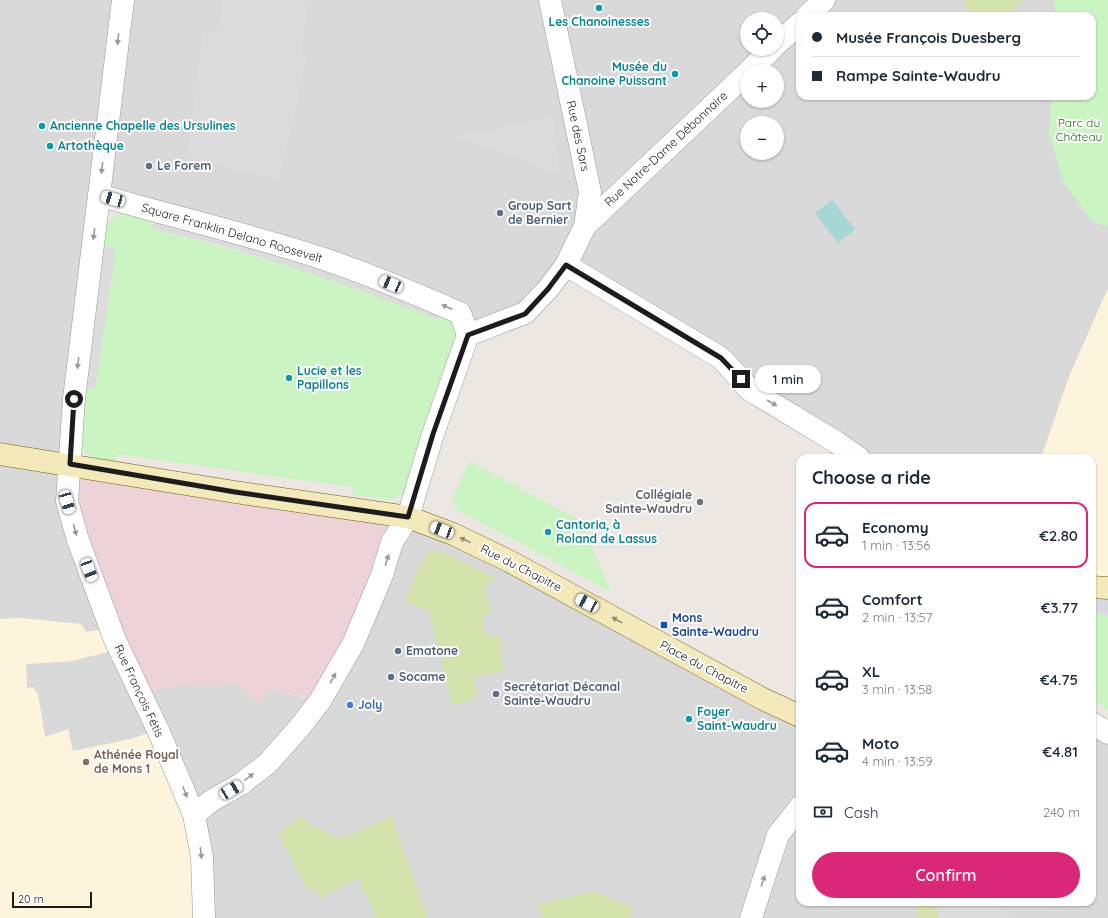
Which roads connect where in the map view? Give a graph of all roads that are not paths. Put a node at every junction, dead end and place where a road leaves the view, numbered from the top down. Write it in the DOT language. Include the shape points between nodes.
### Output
graph roads {
  1 [pos="123,0"];
  2 [pos="550,0"];
  3 [pos="824,0"];
  4 [pos="811,12"];
  5 [pos="796,27"];
  6 [pos="784,38"];
  7 [pos="765,56"];
  8 [pos="756,64"];
  9 [pos="740,80"];
  10 [pos="99,195"];
  11 [pos="585,226"];
  12 [pos="566,265"];
  13 [pos="468,335"];
  14 [pos="0,454"];
  15 [pos="853,454"];
  16 [pos="70,464"];
  17 [pos="408,517"];
  18 [pos="1096,587"];
  19 [pos="1108,588"];
  20 [pos="652,638"];
  21 [pos="796,714"];
  22 [pos="1096,726"];
  23 [pos="1108,733"];
  24 [pos="796,812"];
  25 [pos="194,815"];
  26 [pos="204,918"];
  27 [pos="751,918"];
  1 -- 10 [label="street, one-way"];
  2 -- 11 [label="street, Rue des Sars" via="590,192"];
  3 -- 4 [label="street"];
  5 -- 6 [label="street"];
  7 -- 8 [label="street, Rue Notre-Dame Débonnaire"];
  9 -- 11 [label="street, Rue Notre-Dame Débonnaire"];
  13 -- 10 [label="street, Square Franklin Delano Roosevelt, one-way" via="460,313 377,278 222,228 161,214"];
  10 -- 16 [label="street, one-way" via="74,399"];
  11 -- 12 [label="street"];
  12 -- 13 [label="street" via="525,314"];
  12 -- 15 [label="street, one-way" via="721,358 750,390"];
  13 -- 17 [label="street" via="433,434"];
  14 -- 16 [label="street, Rue du Chapitre"];
  16 -- 17 [label="street, Rue du Chapitre" via="235,492"];
  16 -- 25 [label="street, Rue François Fétis, one-way" via="67,502 78,540 120,651 158,730"];
  20 -- 17 [label="street, Rue du Chapitre, one-way" via="509,561 453,534"];
  25 -- 17 [label="street, one-way" via="268,763 320,701 353,644 382,575 392,542"];
  18 -- 19 [label="street"];
  20 -- 21 [label="street, Place du Chapitre" via="763,699"];
  22 -- 23 [label="street"];
  27 -- 24 [label="street, one-way" via="778,835"];
  25 -- 26 [label="street, Rue François Fétis, one-way" via="202,857"];
}
